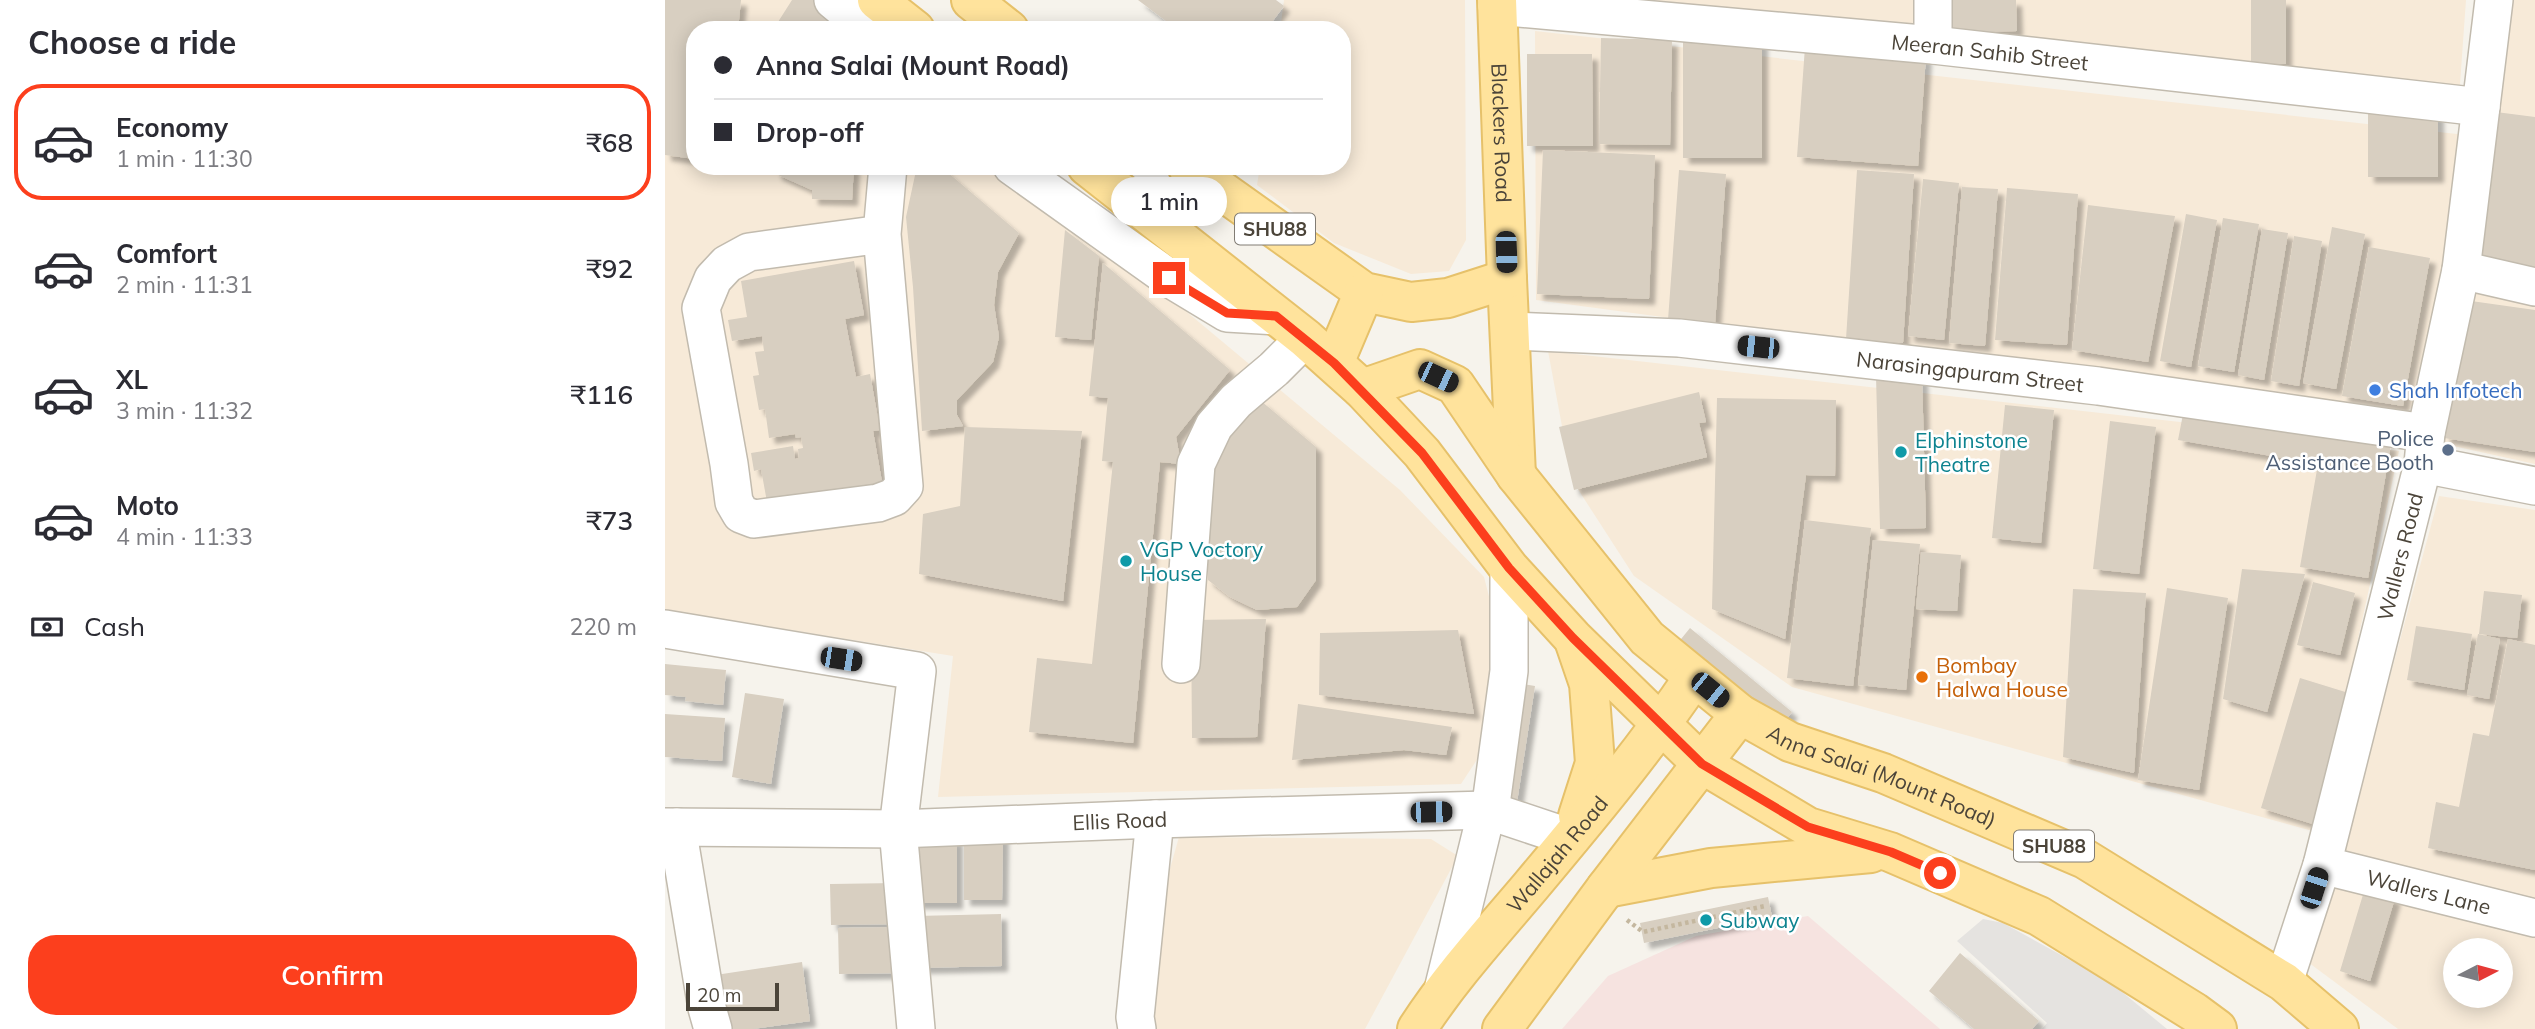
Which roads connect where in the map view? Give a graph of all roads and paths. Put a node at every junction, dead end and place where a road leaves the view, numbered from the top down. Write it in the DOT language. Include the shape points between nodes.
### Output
graph roads {
  1 [pos="832,0"];
  2 [pos="877,0"];
  3 [pos="971,0"];
  4 [pos="1933,0"];
  5 [pos="2494,0"];
  6 [pos="1497,3"];
  7 [pos="858,21"];
  8 [pos="904,21"];
  9 [pos="998,21"];
  10 [pos="1933,45"];
  11 [pos="2481,107"];
  12 [pos="887,175"];
  13 [pos="1025,175"];
  14 [pos="1098,175"];
  15 [pos="1200,175"];
  16 [pos="882,234"];
  17 [pos="2461,270"];
  18 [pos="1507,279"];
  19 [pos="2535,287"];
  20 [pos="1364,292"];
  21 [pos="1291,327"];
  22 [pos="1510,331"];
  23 [pos="1334,363"];
  24 [pos="1362,389"];
  25 [pos="2424,448"];
  26 [pos="1516,475"];
  27 [pos="2535,486"];
  28 [pos="1509,568"];
  29 [pos="665,629"];
  30 [pos="1573,638"];
  31 [pos="1181,664"];
  32 [pos="1694,677"];
  33 [pos="1740,714"];
  34 [pos="1663,723"];
  35 [pos="1702,764"];
  36 [pos="1487,810"];
  37 [pos="1156,819"];
  38 [pos="671,827"];
  39 [pos="898,829"];
  40 [pos="1571,838"];
  41 [pos="1891,852"];
  42 [pos="2322,865"];
  43 [pos="1602,894"];
  44 [pos="1765,906"];
  45 [pos="2535,918"];
  46 [pos="2284,982"];
  47 [pos="1443,990"];
  48 [pos="713,1029"];
  49 [pos="916,1029"];
  50 [pos="1137,1029"];
  51 [pos="1417,1029"];
  52 [pos="1502,1029"];
  53 [pos="2217,1029"];
  54 [pos="2339,1029"];
  1 -- 7 [label="street"];
  2 -- 8 [label="main road"];
  3 -- 9 [label="main road"];
  4 -- 10 [label="street"];
  5 -- 11 [label="street, Wallers Road"];
  6 -- 10 [label="street, Meeran Sahib Street"];
  6 -- 18 [label="main road, Blackers Road"];
  10 -- 11 [label="street, Meeran Sahib Street"];
  11 -- 17 [label="street, Wallers Road"];
  12 -- 16 [label="street"];
  13 -- 21 [label="street" via="1169,278 1227,313"];
  14 -- 21 [label="main road, SHU88"];
  15 -- 20 [label="main road, SHU88"];
  16 -- 16 [label="street" via="904,486 894,497 878,503 754,519 741,514 734,502 701,308 713,279 727,264 749,252"];
  17 -- 19 [label="street"];
  17 -- 25 [label="street, Wallers Road"];
  18 -- 20 [label="main road" via="1448,298 1411,302"];
  18 -- 22 [label="main road, Blackers Road"];
  20 -- 23 [label="main road"];
  21 -- 23 [label="main road, SHU88"];
  21 -- 31 [label="street" via="1274,369 1214,426 1196,464"];
  22 -- 25 [label="street, Narasingapuram Street" via="1706,341 2098,386"];
  22 -- 26 [label="main road, Blackers Road"];
  23 -- 24 [label="main road, SHU88"];
  24 -- 26 [label="main road, Anna Salai (Mount Road)" via="1420,369 1455,385"];
  24 -- 28 [label="main road, SHU88" via="1422,453"];
  25 -- 27 [label="street, Narasingapuram Street"];
  25 -- 42 [label="street, Wallers Road"];
  26 -- 32 [label="main road, Anna Salai (Mount Road) / SHU88" via="1647,638"];
  28 -- 30 [label="main road, SHU88"];
  28 -- 36 [label="street" via="1509,671"];
  29 -- 39 [label="street" via="917,671"];
  30 -- 34 [label="main road, SHU88"];
  30 -- 40 [label="main road" via="1589,684 1595,763"];
  32 -- 33 [label="main road, Anna Salai (Mount Road) / SHU88"];
  32 -- 34 [label="main road, Wallajah Road"];
  33 -- 35 [label="main road"];
  33 -- 46 [label="main road, Anna Salai (Mount Road) / SHU88" via="1790,742 1883,773 2085,859"];
  34 -- 35 [label="main road, SHU88"];
  34 -- 40 [label="main road, Wallajah Road"];
  35 -- 41 [label="main road, SHU88" via="1808,827"];
  35 -- 43 [label="main road"];
  36 -- 37 [label="street, Ellis Road"];
  36 -- 40 [label="street, Ellis Road"];
  36 -- 47 [label="street"];
  37 -- 39 [label="street, Ellis Road"];
  37 -- 50 [label="street"];
  38 -- 39 [label="street, Ellis Road"];
  38 -- 48 [label="street"];
  39 -- 49 [label="street"];
  40 -- 47 [label="main road, Wallajah Road"];
  41 -- 43 [label="main road" via="1711,868"];
  41 -- 53 [label="main road, SHU88" via="2039,916"];
  42 -- 45 [label="street, Wallers Lane"];
  42 -- 46 [label="street, Wallers Road"];
  43 -- 44 [label="path" via="1643,932"];
  43 -- 52 [label="main road"];
  46 -- 54 [label="main road, Anna Salai (Mount Road) / SHU88"];
  47 -- 51 [label="main road, Wallajah Road"];
}
